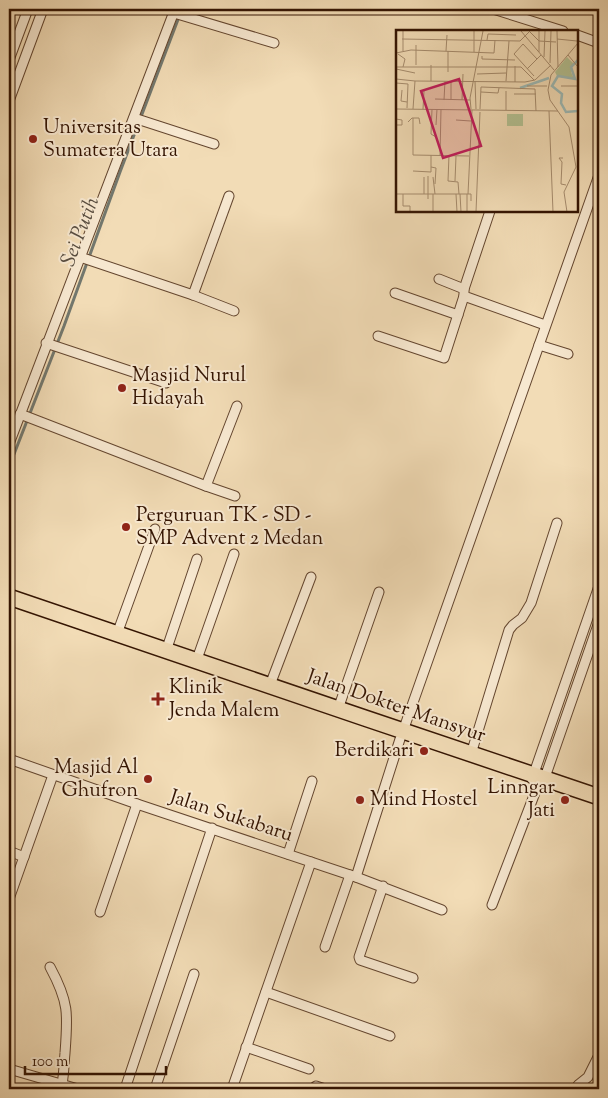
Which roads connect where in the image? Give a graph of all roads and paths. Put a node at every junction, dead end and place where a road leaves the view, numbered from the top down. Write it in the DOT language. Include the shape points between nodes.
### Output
graph roads {
  1 [pos="28,9"];
  2 [pos="43,9"];
  3 [pos="493,9"];
  4 [pos="514,12"];
  5 [pos="176,13"];
  6 [pos="535,27"];
  7 [pos="557,30"];
  8 [pos="578,35"];
  9 [pos="599,42"];
  10 [pos="274,44"];
  11 [pos="9,60"];
  12 [pos="9,101"];
  13 [pos="137,119"];
  14 [pos="214,144"];
  15 [pos="599,175"];
  16 [pos="228,196"];
  17 [pos="490,212"];
  18 [pos="85,259"];
  19 [pos="439,279"];
  20 [pos="464,292"];
  21 [pos="395,293"];
  22 [pos="193,296"];
  23 [pos="234,311"];
  24 [pos="458,316"];
  25 [pos="545,326"];
  26 [pos="378,336"];
  27 [pos="53,345"];
  28 [pos="539,345"];
  29 [pos="568,354"];
  30 [pos="166,383"];
  31 [pos="237,406"];
  32 [pos="26,416"];
  33 [pos="9,444"];
  34 [pos="206,486"];
  35 [pos="234,496"];
  36 [pos="556,523"];
  37 [pos="155,529"];
  38 [pos="234,554"];
  39 [pos="197,559"];
  40 [pos="311,577"];
  41 [pos="599,586"];
  42 [pos="379,592"];
  43 [pos="9,597"];
  44 [pos="9,608"];
  45 [pos="599,622"];
  46 [pos="117,634"];
  47 [pos="166,651"];
  48 [pos="575,656"];
  49 [pos="586,660"];
  50 [pos="196,662"];
  51 [pos="270,685"];
  52 [pos="338,709"];
  53 [pos="551,724"];
  54 [pos="563,728"];
  55 [pos="401,735"];
  56 [pos="471,754"];
  57 [pos="9,759"];
  58 [pos="53,775"];
  59 [pos="312,780"];
  60 [pos="538,781"];
  61 [pos="599,797"];
  62 [pos="137,804"];
  63 [pos="599,805"];
  64 [pos="212,828"];
  65 [pos="9,851"];
  66 [pos="288,854"];
  67 [pos="24,857"];
  68 [pos="311,862"];
  69 [pos="353,876"];
  70 [pos="383,886"];
  71 [pos="9,899"];
  72 [pos="492,906"];
  73 [pos="442,910"];
  74 [pos="100,912"];
  75 [pos="325,947"];
  76 [pos="50,967"];
  77 [pos="194,974"];
  78 [pos="413,978"];
  79 [pos="266,992"];
  80 [pos="390,1036"];
  81 [pos="246,1047"];
  82 [pos="599,1055"];
  83 [pos="9,1068"];
  84 [pos="309,1069"];
  85 [pos="62,1084"];
  86 [pos="578,1085"];
  87 [pos="78,1089"];
  88 [pos="125,1089"];
  89 [pos="155,1089"];
  90 [pos="232,1089"];
  91 [pos="312,1089"];
  92 [pos="325,1089"];
  1 -- 11 [label="street"];
  2 -- 12 [label="street"];
  3 -- 4 [label="street"];
  4 -- 6 [label="street"];
  5 -- 10 [label="street"];
  5 -- 13 [label="street"];
  6 -- 7 [label="street"];
  8 -- 9 [label="street"];
  13 -- 14 [label="street"];
  13 -- 18 [label="street"];
  15 -- 25 [label="street"];
  16 -- 22 [label="street"];
  17 -- 20 [label="street"];
  18 -- 22 [label="street"];
  18 -- 27 [label="street"];
  19 -- 20 [label="street"];
  20 -- 24 [label="street"];
  20 -- 25 [label="street"];
  21 -- 24 [label="street"];
  22 -- 23 [label="street"];
  24 -- 26 [label="street" via="443,359"];
  25 -- 28 [label="street"];
  27 -- 30 [label="street"];
  27 -- 32 [label="street"];
  28 -- 29 [label="street"];
  28 -- 55 [label="street"];
  31 -- 34 [label="street"];
  32 -- 33 [label="street"];
  32 -- 34 [label="street"];
  34 -- 35 [label="street"];
  36 -- 56 [label="street" via="531,603 509,630"];
  37 -- 46 [label="street"];
  38 -- 50 [label="street"];
  39 -- 47 [label="street"];
  40 -- 51 [label="street"];
  41 -- 48 [label="street"];
  42 -- 52 [label="street"];
  43 -- 46 [label="main road, Jalan Dokter Mansyur"];
  44 -- 55 [label="main road, Jalan Dokter Mansyur"];
  45 -- 49 [label="street"];
  46 -- 47 [label="main road, Jalan Dokter Mansyur"];
  47 -- 50 [label="main road, Jalan Dokter Mansyur"];
  48 -- 49 [label="street"];
  48 -- 53 [label="street"];
  49 -- 54 [label="street"];
  50 -- 51 [label="main road, Jalan Dokter Mansyur"];
  51 -- 52 [label="main road, Jalan Dokter Mansyur"];
  52 -- 55 [label="main road, Jalan Dokter Mansyur"];
  53 -- 54 [label="street"];
  53 -- 60 [label="street"];
  54 -- 60 [label="street"];
  55 -- 56 [label="main road, Jalan Dokter Mansyur"];
  55 -- 60 [label="main road, Jalan Dokter Mansyur"];
  55 -- 69 [label="street"];
  56 -- 60 [label="main road, Jalan Dokter Mansyur"];
  57 -- 58 [label="street, Jalan Sukabaru"];
  58 -- 62 [label="street, Jalan Sukabaru"];
  58 -- 67 [label="street"];
  59 -- 66 [label="street"];
  60 -- 61 [label="main road, Jalan Dokter Mansyur"];
  60 -- 63 [label="main road, Jalan Dokter Mansyur"];
  60 -- 72 [label="street"];
  62 -- 64 [label="street, Jalan Sukabaru"];
  62 -- 74 [label="street"];
  64 -- 66 [label="street, Jalan Sukabaru"];
  64 -- 88 [label="street"];
  65 -- 67 [label="street"];
  66 -- 68 [label="street, Jalan Sukabaru"];
  67 -- 71 [label="street"];
  68 -- 69 [label="street, Jalan Sukabaru"];
  68 -- 79 [label="street"];
  69 -- 70 [label="street, Jalan Sukabaru"];
  69 -- 75 [label="street"];
  70 -- 73 [label="street, Jalan Sukabaru"];
  70 -- 78 [label="street" via="359,957"];
  76 -- 85 [label="street" via="66,1006 67,1036"];
  77 -- 89 [label="street"];
  79 -- 80 [label="street"];
  79 -- 81 [label="street"];
  81 -- 84 [label="street"];
  81 -- 90 [label="street"];
  82 -- 86 [label="street" via="588,1077"];
  83 -- 85 [label="street"];
  85 -- 87 [label="street"];
  91 -- 92 [label="street" via="316,1086"];
}
